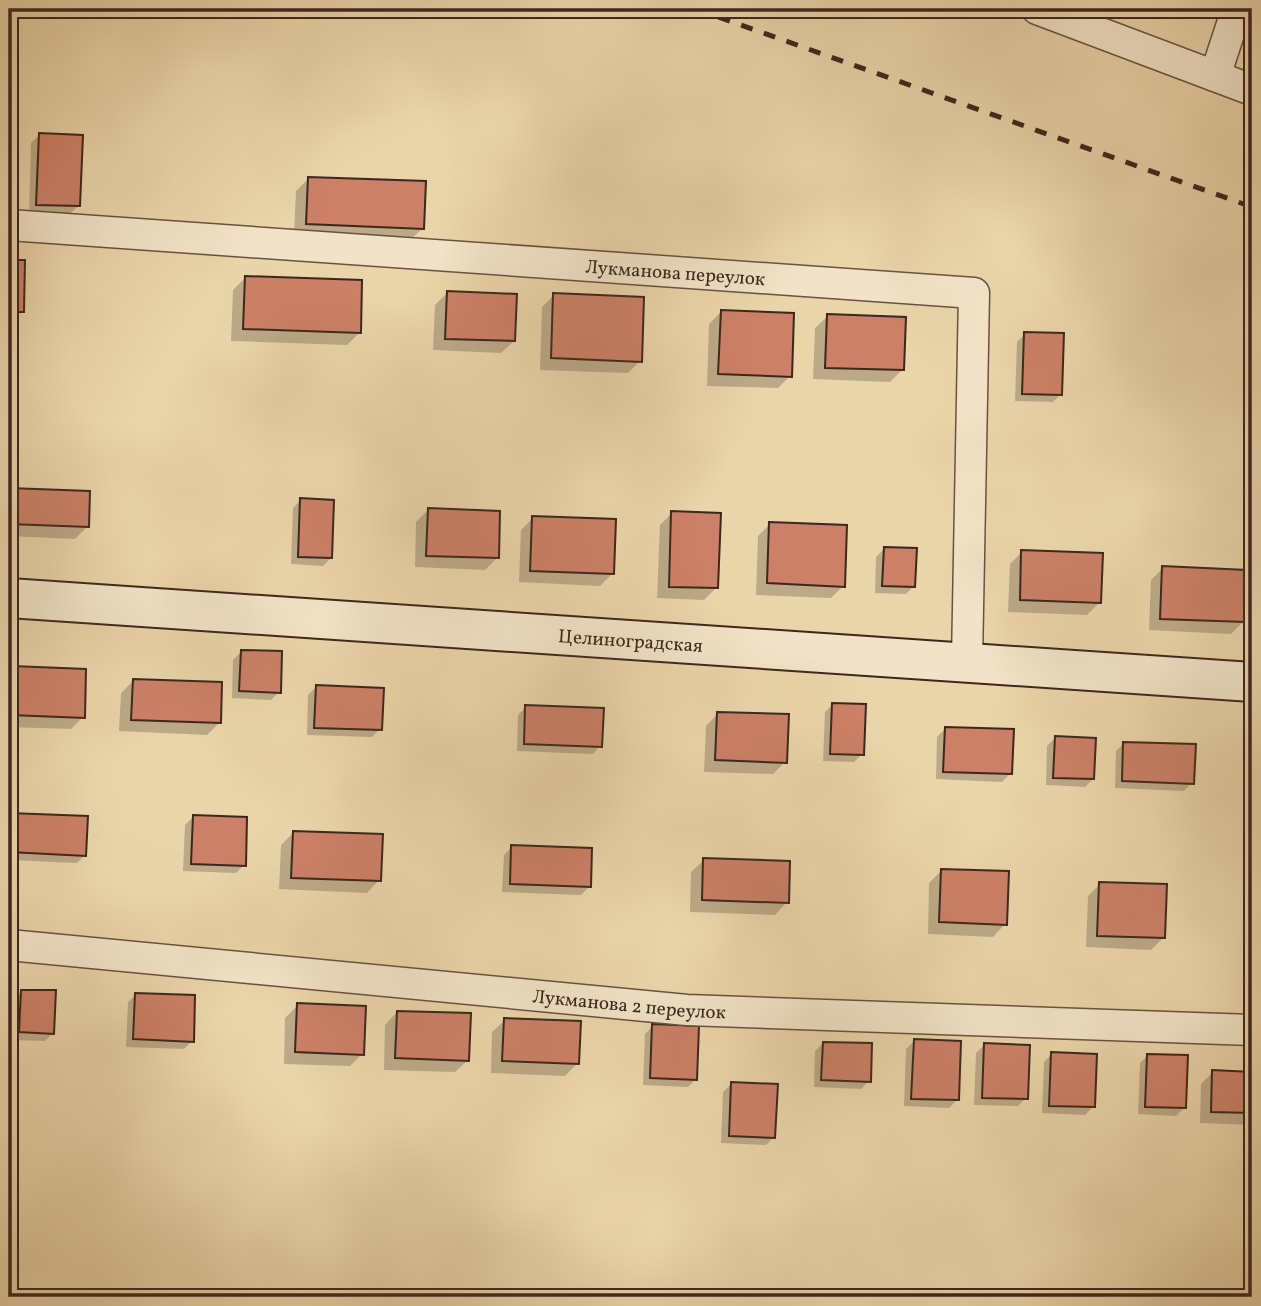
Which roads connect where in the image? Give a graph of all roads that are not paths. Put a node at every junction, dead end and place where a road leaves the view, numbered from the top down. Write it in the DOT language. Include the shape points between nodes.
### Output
graph roads {
  1 [pos="1037,9"];
  2 [pos="1237,9"];
  3 [pos="1215,76"];
  4 [pos="1252,90"];
  5 [pos="9,225"];
  6 [pos="9,598"];
  7 [pos="967,662"];
  8 [pos="1252,682"];
  9 [pos="9,945"];
  10 [pos="1252,1030"];
  1 -- 3 [label="street"];
  2 -- 3 [label="street"];
  3 -- 4 [label="street"];
  5 -- 7 [label="street, Лукманова переулок" via="974,293"];
  6 -- 7 [label="street, Целиноградская"];
  7 -- 8 [label="street, Целиноградская"];
  9 -- 10 [label="street, Лукманова 2 переулок" via="687,1010"];
}
